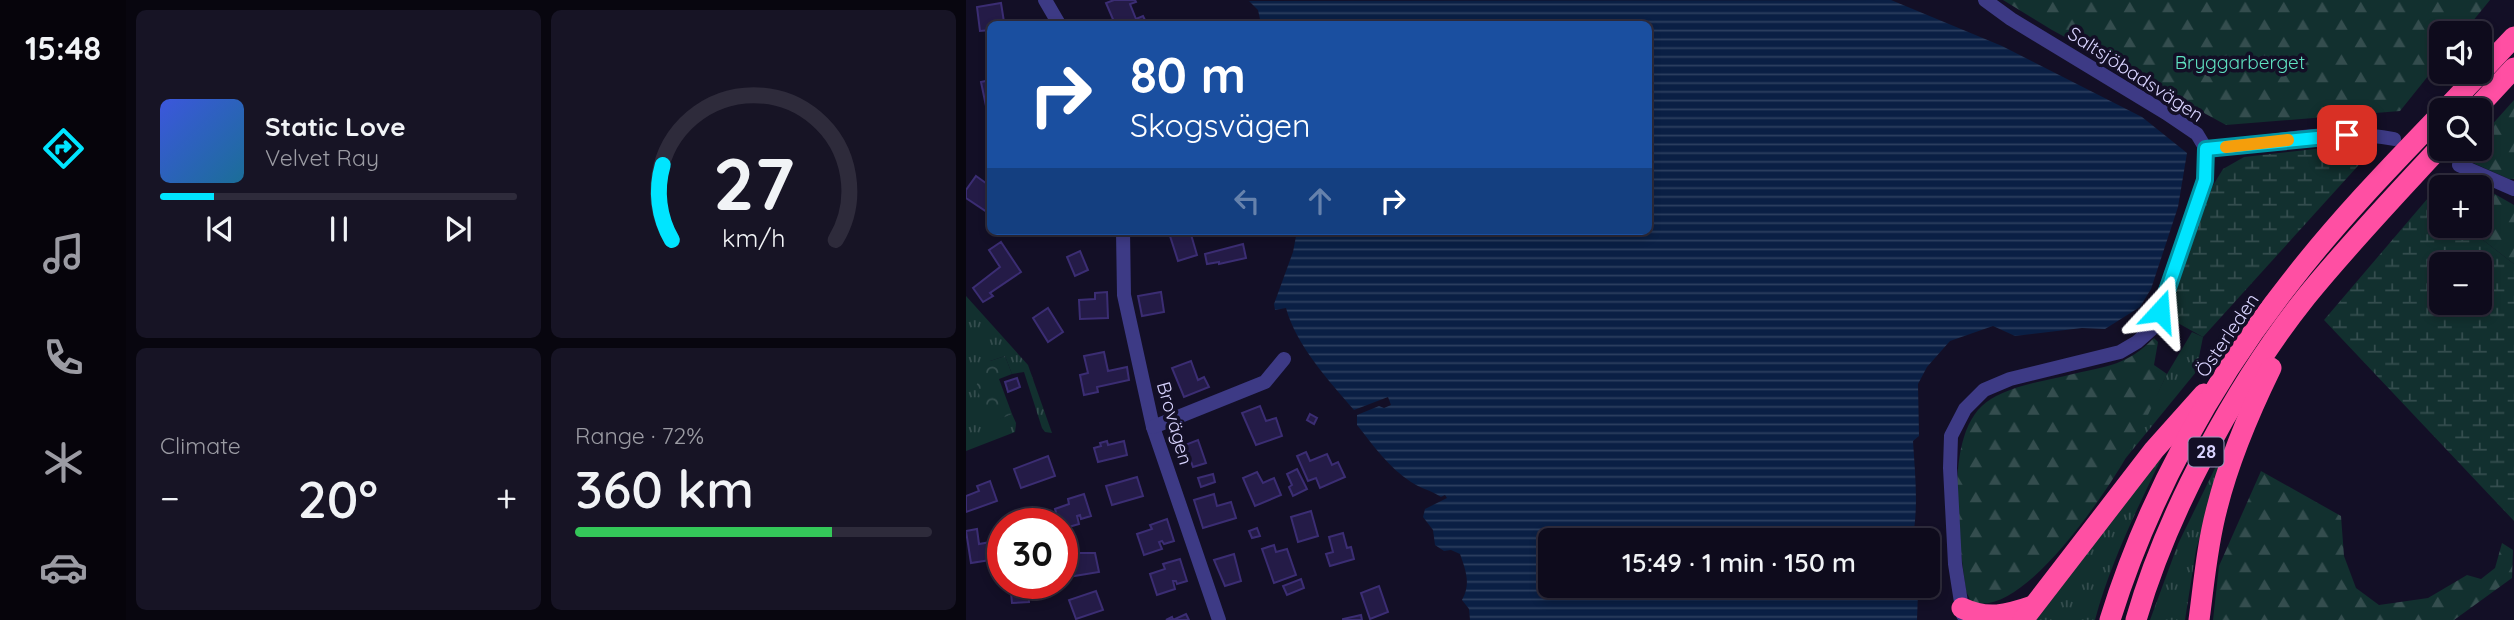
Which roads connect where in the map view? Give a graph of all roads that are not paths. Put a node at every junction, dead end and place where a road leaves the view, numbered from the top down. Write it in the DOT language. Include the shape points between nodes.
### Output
graph roads {
  1 [pos="1045,0"];
  2 [pos="1985,0"];
  3 [pos="1057,21"];
  4 [pos="2514,37"];
  5 [pos="2514,68"];
  6 [pos="2456,98"];
  7 [pos="2486,98"];
  8 [pos="2429,127"];
  9 [pos="2394,139"];
  10 [pos="2206,149"];
  11 [pos="2429,159"];
  12 [pos="2459,165"];
  13 [pos="2514,189"];
  14 [pos="1123,235"];
  15 [pos="2305,299"];
  16 [pos="1284,359"];
  17 [pos="2232,364"];
  18 [pos="1153,427"];
  19 [pos="2028,613"];
  20 [pos="1963,614"];
  21 [pos="1219,620"];
  22 [pos="2110,620"];
  23 [pos="2136,620"];
  24 [pos="2199,620"];
  1 -- 3 [label="street"];
  2 -- 10 [label="street, Saltsjöbadsvägen" via="2166,113 2197,134"];
  4 -- 6 [label="highway, Österleden / 28"];
  5 -- 7 [label="highway"];
  8 -- 17 [label="highway, Österleden / 28" via="2320,245"];
  9 -- 10 [label="street" via="2327,135"];
  10 -- 20 [label="street, Saltsjöbadsvägen" via="2205,180 2154,327 2120,352 2010,379 1984,390 1965,409 1951,436 1950,468 1955,564"];
  11 -- 15 [label="highway, 28"];
  12 -- 13 [label="street"];
  14 -- 18 [label="street, Brovägen" via="1124,295"];
  15 -- 23 [label="highway, 28" via="2210,444 2166,536"];
  15 -- 24 [label="highway" via="2234,453 2212,529"];
  16 -- 18 [label="street" via="1265,382"];
  17 -- 19 [label="highway" via="2154,450"];
  17 -- 22 [label="highway, Österleden / 28" via="2145,525"];
  18 -- 21 [label="street, Brovägen"];
  19 -- 20 [label="highway"];
}
